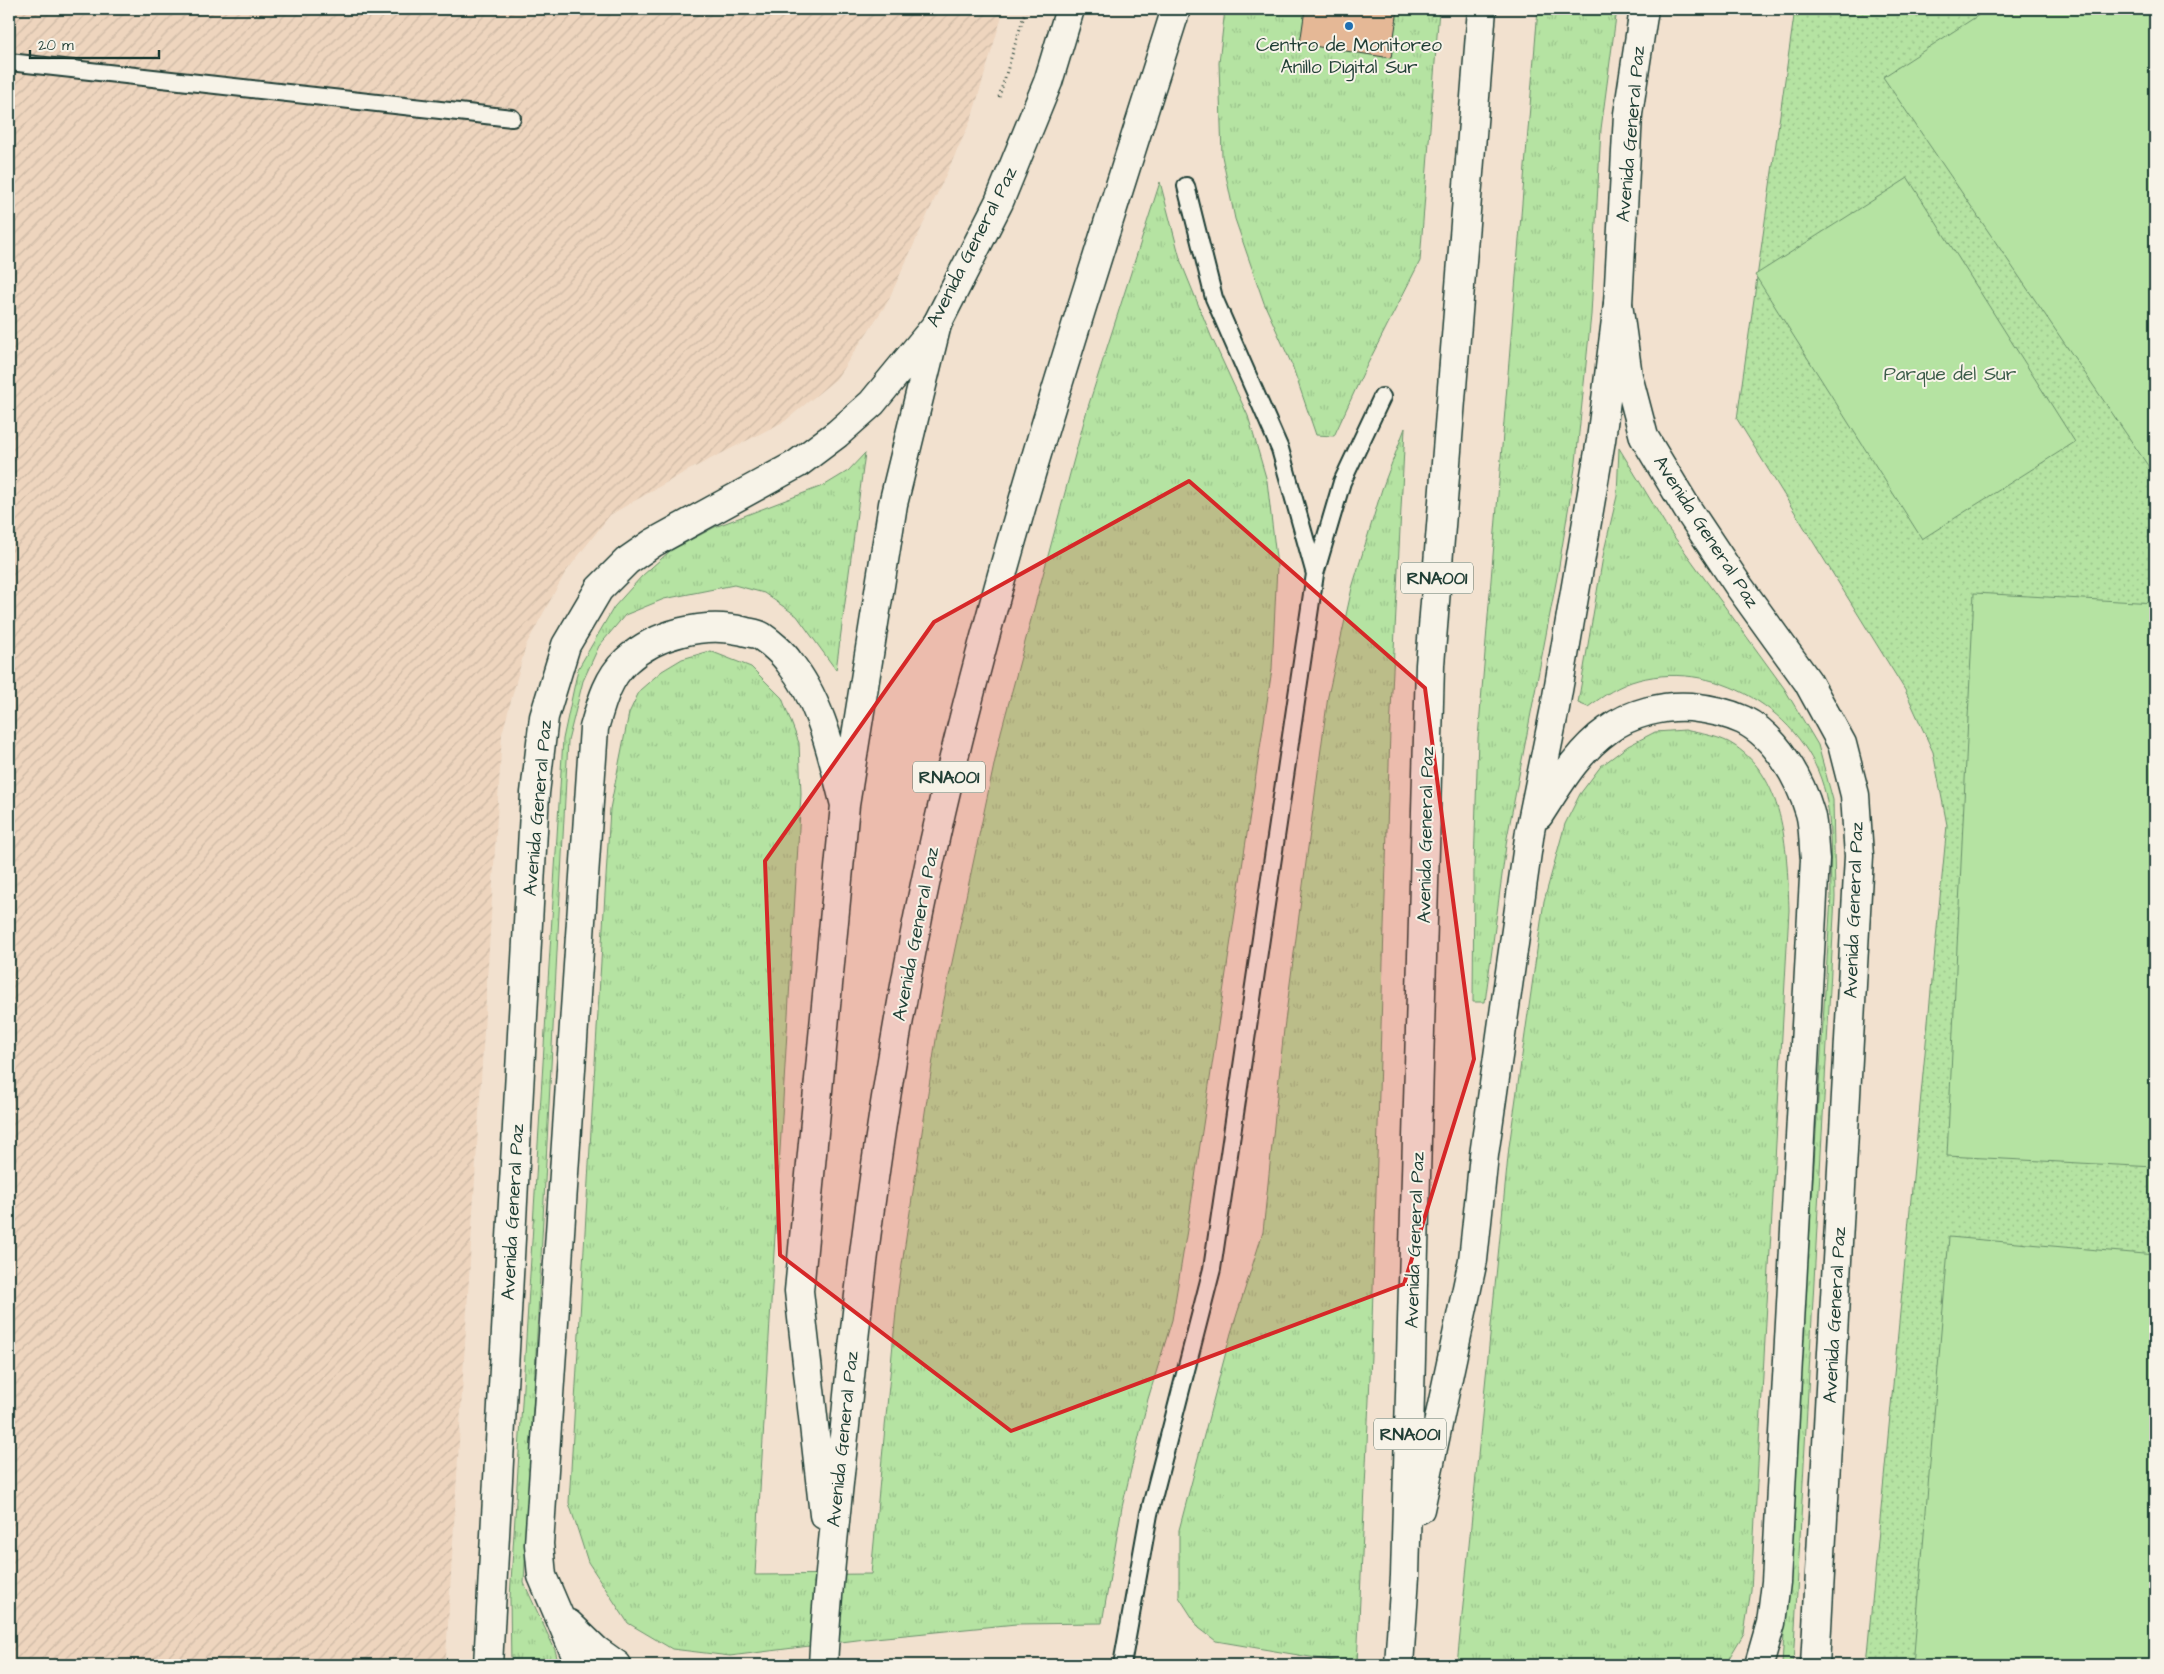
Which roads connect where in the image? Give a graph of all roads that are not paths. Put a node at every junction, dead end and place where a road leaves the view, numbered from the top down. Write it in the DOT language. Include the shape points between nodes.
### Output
graph roads {
  1 [pos="1070,9"];
  2 [pos="1176,9"];
  3 [pos="1482,9"];
  4 [pos="1644,9"];
  5 [pos="9,62"];
  6 [pos="512,118"];
  7 [pos="1186,186"];
  8 [pos="1618,304"];
  9 [pos="937,324"];
  10 [pos="1382,397"];
  11 [pos="1315,574"];
  12 [pos="845,805"];
  13 [pos="1530,831"];
  14 [pos="830,1569"];
  15 [pos="1405,1576"];
  16 [pos="558,1614"];
  17 [pos="1399,1664"];
  18 [pos="488,1665"];
  19 [pos="580,1665"];
  20 [pos="617,1665"];
  21 [pos="823,1665"];
  22 [pos="1122,1665"];
  23 [pos="1759,1665"];
  24 [pos="1815,1665"];
  1 -- 9 [label="main road, Avenida General Paz" via="1048,82 1002,192"];
  2 -- 14 [label="main road, Avenida General Paz / RNA001" via="1038,446 988,620 940,815 897,1024 860,1274"];
  3 -- 15 [label="main road, Avenida General Paz / RNA001" via="1430,664"];
  4 -- 8 [label="main road, Avenida General Paz" via="1628,114"];
  5 -- 6 [label="lane"];
  7 -- 11 [label="lane" via="1214,298 1280,449"];
  8 -- 13 [label="main road" via="1601,440 1555,708"];
  8 -- 24 [label="main road, Avenida General Paz" via="1628,376 1644,437 1738,585 1808,682 1842,744 1855,795 1859,856"];
  9 -- 12 [label="main road" via="893,504"];
  9 -- 18 [label="main road, Avenida General Paz" via="872,402 837,434 797,464 653,543 627,561 599,589 566,645 544,716 535,793"];
  10 -- 11 [label="lane" via="1342,482"];
  11 -- 22 [label="lane" via="1212,1268 1150,1514"];
  12 -- 14 [label="main road" via="799,1291"];
  12 -- 16 [label="main road" via="821,720 808,689 788,660 760,636 725,627 692,630 658,640 626,661 604,691 594,728 539,1544 542,1576"];
  13 -- 15 [label="main road" via="1484,1155 1473,1260"];
  13 -- 23 [label="main road" via="1560,781 1587,747 1609,729 1634,716 1677,706 1714,710 1744,720 1772,743 1794,775 1810,814 1814,859 1776,1582 1771,1623"];
  14 -- 21 [label="main road, Avenida General Paz / RNA001"];
  15 -- 17 [label="main road, Avenida General Paz / RNA001"];
  16 -- 19 [label="main road"];
  16 -- 20 [label="main road"];
}
